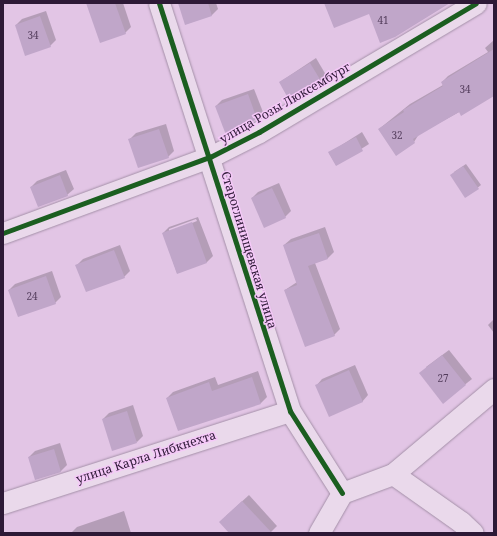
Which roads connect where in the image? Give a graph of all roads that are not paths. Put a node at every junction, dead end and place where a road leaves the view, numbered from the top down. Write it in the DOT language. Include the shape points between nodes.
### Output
graph roads {
  1 [pos="159,3"];
  2 [pos="476,3"];
  3 [pos="210,157"];
  4 [pos="3,233"];
  5 [pos="494,389"];
  6 [pos="290,411"];
  7 [pos="393,474"];
  8 [pos="342,493"];
  9 [pos="3,503"];
  10 [pos="319,533"];
  11 [pos="473,533"];
  1 -- 3 [label="street, Староглинищевская улица"];
  2 -- 3 [label="street, улица Розы Люксембург" via="259,132"];
  3 -- 4 [label="street, улица Розы Люксембург"];
  3 -- 6 [label="street, Староглинищевская улица"];
  5 -- 7 [label="street"];
  6 -- 8 [label="street, Староглинищевская улица"];
  6 -- 9 [label="street, улица Карла Либкнехта"];
  7 -- 8 [label="street"];
  7 -- 11 [label="street"];
  8 -- 10 [label="street"];
}
